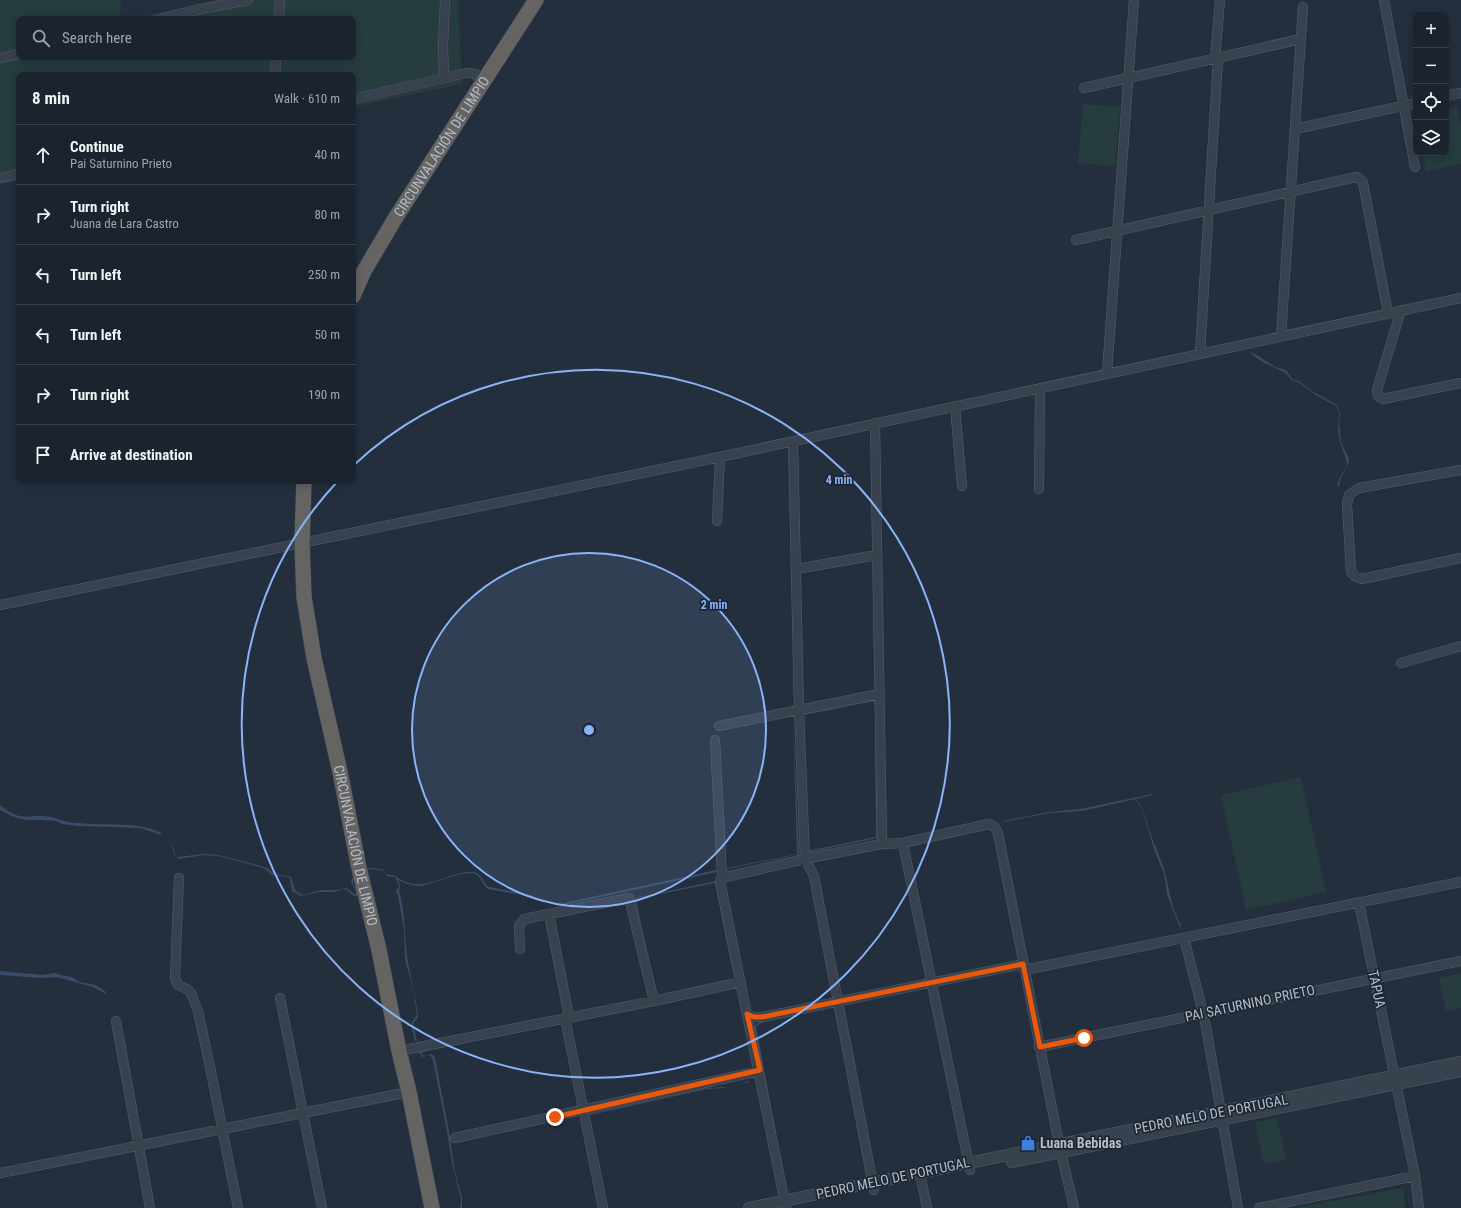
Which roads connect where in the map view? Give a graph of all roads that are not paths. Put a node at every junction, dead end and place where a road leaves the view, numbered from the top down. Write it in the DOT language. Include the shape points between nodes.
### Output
graph roads {
  1 [pos="248,0"];
  2 [pos="280,0"];
  3 [pos="445,0"];
  4 [pos="536,0"];
  5 [pos="1134,0"];
  6 [pos="1220,0"];
  7 [pos="1384,0"];
  8 [pos="1303,7"];
  9 [pos="171,16"];
  10 [pos="279,16"];
  11 [pos="1301,39"];
  12 [pos="16,55"];
  13 [pos="0,58"];
  14 [pos="1217,58"];
  15 [pos="276,60"];
  16 [pos="275,72"];
  17 [pos="444,78"];
  18 [pos="485,78"];
  19 [pos="1129,78"];
  20 [pos="1084,88"];
  21 [pos="1461,93"];
  22 [pos="1449,95"];
  23 [pos="356,98"];
  24 [pos="1413,104"];
  25 [pos="1404,106"];
  26 [pos="1295,129"];
  27 [pos="1415,167"];
  28 [pos="16,175"];
  29 [pos="0,178"];
  30 [pos="1290,191"];
  31 [pos="1209,210"];
  32 [pos="1118,230"];
  33 [pos="1076,240"];
  34 [pos="356,289"];
  35 [pos="1461,298"];
  36 [pos="1401,310"];
  37 [pos="1388,313"];
  38 [pos="1280,336"];
  39 [pos="1200,353"];
  40 [pos="1107,373"];
  41 [pos="1461,383"];
  42 [pos="1040,388"];
  43 [pos="955,406"];
  44 [pos="875,423"];
  45 [pos="793,441"];
  46 [pos="720,457"];
  47 [pos="1461,470"];
  48 [pos="304,484"];
  49 [pos="962,486"];
  50 [pos="1039,489"];
  51 [pos="717,521"];
  52 [pos="302,543"];
  53 [pos="877,555"];
  54 [pos="1461,558"];
  55 [pos="796,569"];
  56 [pos="0,605"];
  57 [pos="1461,646"];
  58 [pos="1401,663"];
  59 [pos="879,694"];
  60 [pos="799,710"];
  61 [pos="719,726"];
  62 [pos="714,740"];
  63 [pos="903,843"];
  64 [pos="882,844"];
  65 [pos="806,859"];
  66 [pos="722,876"];
  67 [pos="179,878"];
  68 [pos="1461,882"];
  69 [pos="1359,903"];
  70 [pos="549,914"];
  71 [pos="1184,938"];
  72 [pos="520,949"];
  73 [pos="1461,961"];
  74 [pos="1023,967"];
  75 [pos="1374,978"];
  76 [pos="741,982"];
  77 [pos="931,983"];
  78 [pos="280,998"];
  79 [pos="654,1001"];
  80 [pos="838,1002"];
  81 [pos="1204,1013"];
  82 [pos="747,1014"];
  83 [pos="567,1017"];
  84 [pos="116,1021"];
  85 [pos="1040,1047"];
  86 [pos="399,1051"];
  87 [pos="1461,1062"];
  88 [pos="760,1070"];
  89 [pos="1461,1071"];
  90 [pos="1396,1080"];
  91 [pos="409,1092"];
  92 [pos="584,1110"];
  93 [pos="302,1113"];
  94 [pos="1222,1115"];
  95 [pos="222,1129"];
  96 [pos="455,1138"];
  97 [pos="138,1146"];
  98 [pos="1060,1148"];
  99 [pos="969,1167"];
  100 [pos="0,1173"];
  101 [pos="921,1176"];
  102 [pos="1415,1176"];
  103 [pos="874,1186"];
  104 [pos="785,1206"];
  105 [pos="150,1208"];
  106 [pos="238,1208"];
  107 [pos="322,1208"];
  108 [pos="432,1208"];
  109 [pos="603,1208"];
  110 [pos="749,1208"];
  111 [pos="928,1208"];
  112 [pos="1074,1208"];
  113 [pos="1238,1208"];
  114 [pos="1259,1208"];
  115 [pos="1419,1208"];
  1 -- 9 [label="street"];
  2 -- 10 [label="street"];
  3 -- 17 [label="street" via="442,45"];
  4 -- 18 [label="highway, CIRCUNVALACIÓN DE LIMPIO"];
  5 -- 19 [label="street"];
  6 -- 14 [label="street"];
  7 -- 25 [label="street"];
  8 -- 11 [label="street"];
  11 -- 14 [label="street"];
  11 -- 26 [label="street"];
  12 -- 13 [label="street"];
  14 -- 19 [label="street"];
  14 -- 31 [label="street"];
  15 -- 16 [label="street"];
  17 -- 18 [label="street" via="469,73"];
  17 -- 23 [label="street"];
  18 -- 34 [label="highway, CIRCUNVALACIÓN DE LIMPIO" via="396,217"];
  19 -- 20 [label="street"];
  19 -- 32 [label="street"];
  21 -- 22 [label="street"];
  24 -- 25 [label="street"];
  25 -- 26 [label="street"];
  25 -- 27 [label="street"];
  26 -- 30 [label="street"];
  28 -- 29 [label="street"];
  30 -- 31 [label="street"];
  30 -- 37 [label="street" via="1356,177 1360,179"];
  30 -- 38 [label="street"];
  31 -- 32 [label="street"];
  31 -- 39 [label="street"];
  32 -- 33 [label="street"];
  32 -- 40 [label="street"];
  35 -- 36 [label="street"];
  36 -- 37 [label="street"];
  36 -- 41 [label="street" via="1377,390 1378,396 1382,399"];
  37 -- 38 [label="street"];
  38 -- 39 [label="street"];
  39 -- 40 [label="street"];
  40 -- 42 [label="street"];
  42 -- 43 [label="street"];
  42 -- 50 [label="street"];
  43 -- 44 [label="street"];
  43 -- 49 [label="street"];
  44 -- 45 [label="street"];
  44 -- 53 [label="street"];
  45 -- 46 [label="street"];
  45 -- 55 [label="street"];
  46 -- 51 [label="street"];
  46 -- 52 [label="street"];
  47 -- 54 [label="street" via="1359,488 1349,495 1347,520 1351,572 1362,579"];
  48 -- 52 [label="highway, CIRCUNVALACIÓN DE LIMPIO"];
  52 -- 56 [label="street"];
  52 -- 86 [label="highway, CIRCUNVALACIÓN DE LIMPIO" via="304,597 314,658"];
  53 -- 55 [label="street"];
  53 -- 59 [label="street"];
  55 -- 60 [label="street"];
  57 -- 58 [label="street"];
  59 -- 60 [label="street"];
  59 -- 64 [label="street"];
  60 -- 61 [label="street"];
  60 -- 65 [label="street"];
  62 -- 66 [label="street"];
  63 -- 64 [label="street"];
  63 -- 74 [label="street" via="982,825 989,824 995,827"];
  63 -- 77 [label="street"];
  64 -- 65 [label="street"];
  65 -- 66 [label="street"];
  65 -- 80 [label="street" via="814,876"];
  66 -- 76 [label="street" via="720,881"];
  67 -- 95 [label="street" via="175,978 178,985 191,993 196,1004"];
  68 -- 69 [label="street"];
  69 -- 71 [label="street"];
  69 -- 75 [label="street, TAPUA"];
  70 -- 72 [label="street" via="522,920 519,926"];
  70 -- 79 [label="street" via="629,898"];
  70 -- 83 [label="street"];
  71 -- 74 [label="street"];
  71 -- 81 [label="street"];
  73 -- 75 [label="street, PAI SATURNINO PRIETO"];
  74 -- 77 [label="street"];
  74 -- 85 [label="street"];
  75 -- 81 [label="street, PAI SATURNINO PRIETO"];
  75 -- 90 [label="street, TAPUA"];
  76 -- 79 [label="street"];
  76 -- 82 [label="street"];
  77 -- 80 [label="street"];
  77 -- 99 [label="street"];
  78 -- 93 [label="street"];
  79 -- 83 [label="street"];
  80 -- 82 [label="street" via="762,1017"];
  80 -- 103 [label="street"];
  81 -- 85 [label="street, PAI SATURNINO PRIETO"];
  81 -- 94 [label="street"];
  82 -- 88 [label="street"];
  83 -- 86 [label="street"];
  83 -- 92 [label="street"];
  84 -- 97 [label="street"];
  85 -- 98 [label="street"];
  86 -- 91 [label="highway, CIRCUNVALACIÓN DE LIMPIO"];
  87 -- 90 [label="street, PEDRO MELO DE PORTUGAL"];
  88 -- 92 [label="street"];
  88 -- 104 [label="street"];
  89 -- 90 [label="street, PEDRO MELO DE PORTUGAL"];
  90 -- 94 [label="street, PEDRO MELO DE PORTUGAL"];
  90 -- 102 [label="street, TAPUA"];
  91 -- 93 [label="street"];
  91 -- 108 [label="highway, CIRCUNVALACIÓN DE LIMPIO"];
  92 -- 96 [label="street"];
  92 -- 109 [label="street"];
  93 -- 95 [label="street"];
  93 -- 107 [label="street"];
  94 -- 98 [label="street, PEDRO MELO DE PORTUGAL"];
  94 -- 113 [label="street"];
  95 -- 97 [label="street"];
  95 -- 106 [label="street"];
  97 -- 100 [label="street"];
  97 -- 105 [label="street"];
  98 -- 99 [label="street, PEDRO MELO DE PORTUGAL"];
  98 -- 112 [label="street"];
  99 -- 101 [label="street, PEDRO MELO DE PORTUGAL"];
  101 -- 103 [label="street, PEDRO MELO DE PORTUGAL"];
  101 -- 111 [label="street"];
  102 -- 114 [label="street"];
  102 -- 115 [label="street, TAPUA"];
  103 -- 104 [label="street, PEDRO MELO DE PORTUGAL"];
  104 -- 110 [label="street, PEDRO MELO DE PORTUGAL"];
}
